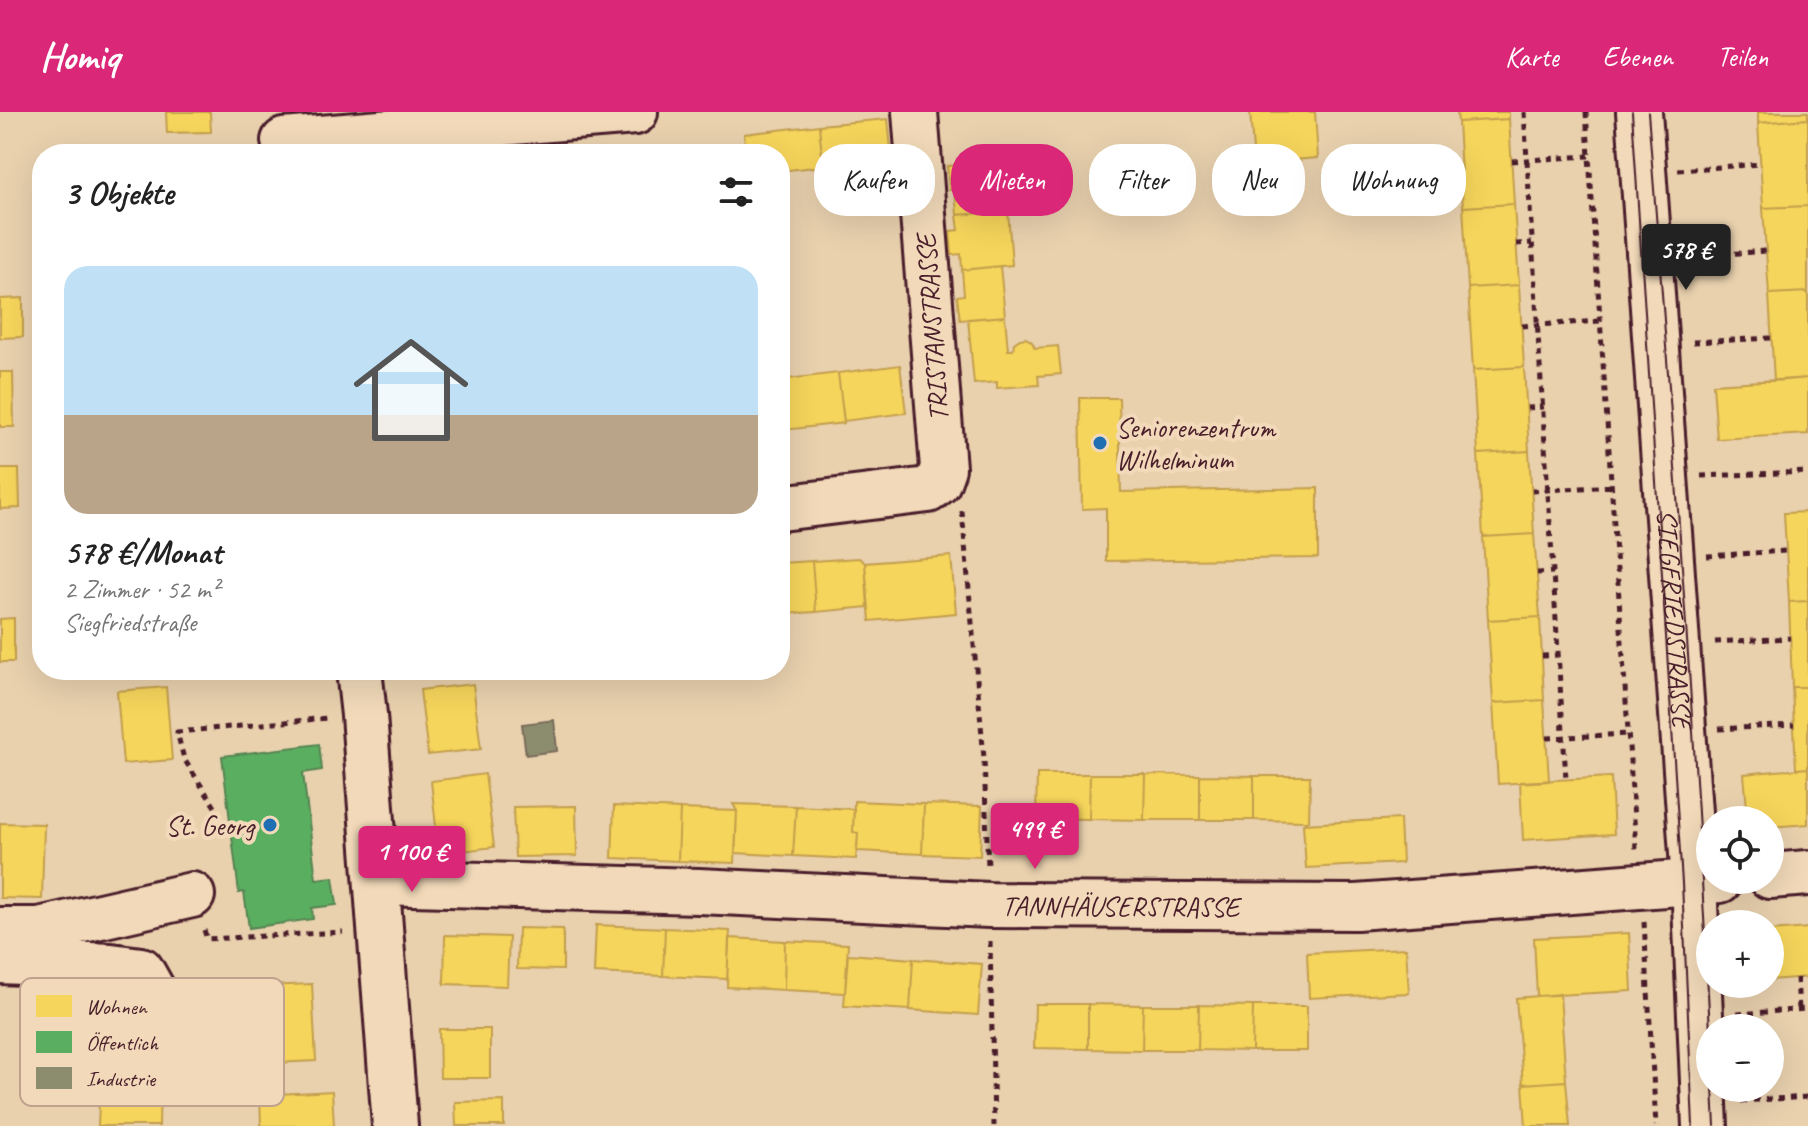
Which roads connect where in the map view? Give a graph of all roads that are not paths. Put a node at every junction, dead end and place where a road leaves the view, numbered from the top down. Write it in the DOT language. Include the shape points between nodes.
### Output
graph roads {
  1 [pos="635,112"];
  2 [pos="915,112"];
  3 [pos="1639,112"];
  4 [pos="283,136"];
  5 [pos="790,507"];
  6 [pos="360,680"];
  7 [pos="1699,806"];
  8 [pos="1808,873"];
  9 [pos="1784,875"];
  10 [pos="1696,879"];
  11 [pos="377,882"];
  12 [pos="1708,894"];
  13 [pos="192,895"];
  14 [pos="0,930"];
  15 [pos="0,961"];
  16 [pos="146,978"];
  17 [pos="1718,1114"];
  18 [pos="395,1126"];
  1 -- 4 [label="street"];
  2 -- 5 [label="street, TRISTANSTRASSE" via="943,468 938,482 945,498"];
  3 -- 7 [label="street, SIEGFRIEDSTRASSE" via="1666,476"];
  6 -- 11 [label="street"];
  8 -- 9 [label="street"];
  10 -- 11 [label="street, TANNHÄUSERSTRASSE" via="1637,868 1356,907 989,905"];
  11 -- 18 [label="street"];
  12 -- 17 [label="street, SIEGFRIEDSTRASSE"];
  13 -- 14 [label="street" via="39,930"];
  15 -- 16 [label="street" via="111,966 141,970"];
}
